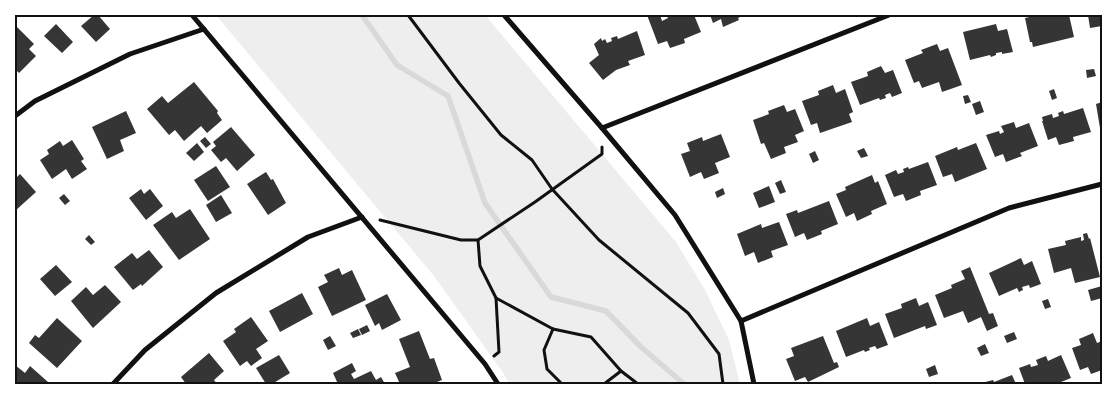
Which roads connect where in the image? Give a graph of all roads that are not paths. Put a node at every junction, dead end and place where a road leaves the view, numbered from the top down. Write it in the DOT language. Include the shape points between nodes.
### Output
graph roads {
  1 [pos="192,15"];
  2 [pos="504,15"];
  3 [pos="889,15"];
  4 [pos="204,29"];
  5 [pos="15,116"];
  6 [pos="602,128"];
  7 [pos="1102,184"];
  8 [pos="362,217"];
  9 [pos="741,321"];
  10 [pos="113,384"];
  11 [pos="498,384"];
  12 [pos="754,384"];
  1 -- 4 [label="street"];
  2 -- 6 [label="street"];
  3 -- 6 [label="street"];
  4 -- 5 [label="street" via="130,54 35,101"];
  4 -- 8 [label="street"];
  6 -- 9 [label="street" via="675,216"];
  7 -- 9 [label="street" via="1010,208"];
  8 -- 10 [label="street" via="308,237 216,293 144,350"];
  8 -- 11 [label="street" via="485,364"];
  9 -- 12 [label="street"];
}
